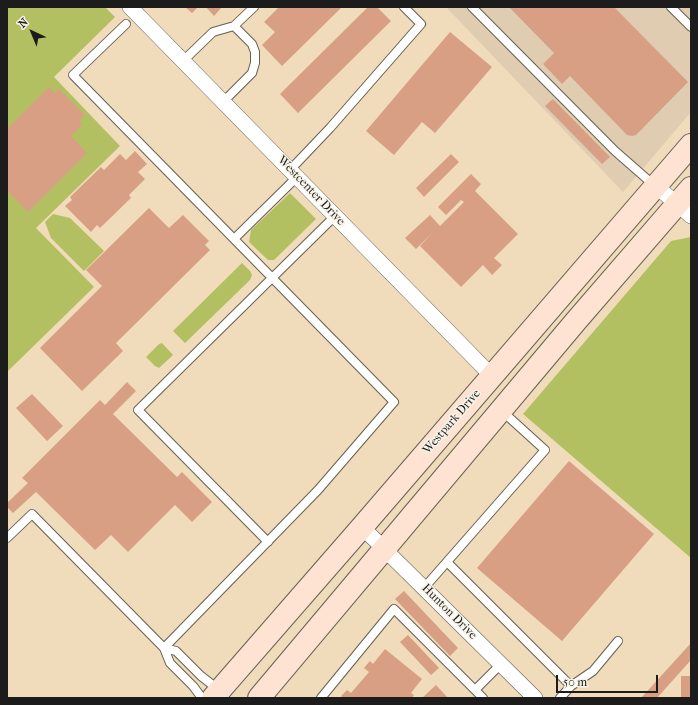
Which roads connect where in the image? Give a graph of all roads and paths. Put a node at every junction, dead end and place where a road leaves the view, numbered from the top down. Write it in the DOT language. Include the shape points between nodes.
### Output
graph roads {
  1 [pos="254,7"];
  2 [pos="404,7"];
  3 [pos="472,7"];
  4 [pos="671,7"];
  5 [pos="133,8"];
  6 [pos="126,24"];
  7 [pos="234,26"];
  8 [pos="691,27"];
  9 [pos="183,61"];
  10 [pos="223,102"];
  11 [pos="691,145"];
  12 [pos="293,174"];
  13 [pos="656,186"];
  14 [pos="686,203"];
  15 [pos="335,216"];
  16 [pos="234,239"];
  17 [pos="273,278"];
  18 [pos="546,356"];
  19 [pos="492,376"];
  20 [pos="501,410"];
  21 [pos="483,431"];
  22 [pos="362,527"];
  23 [pos="7,538"];
  24 [pos="268,542"];
  25 [pos="385,549"];
  26 [pos="447,562"];
  27 [pos="424,588"];
  28 [pos="618,641"];
  29 [pos="164,648"];
  30 [pos="501,664"];
  31 [pos="571,686"];
  32 [pos="475,690"];
  33 [pos="211,695"];
  34 [pos="259,698"];
  35 [pos="321,698"];
  36 [pos="483,698"];
  37 [pos="535,698"];
  38 [pos="560,698"];
  1 -- 7 [label="lane"];
  2 -- 12 [label="lane" via="421,24"];
  3 -- 13 [label="lane" via="615,151"];
  4 -- 8 [label="lane"];
  5 -- 9 [label="street, Westcenter Drive"];
  6 -- 16 [label="lane" via="73,75"];
  7 -- 9 [label="lane" via="213,32"];
  7 -- 10 [label="lane" via="252,44 255,63 252,73"];
  9 -- 10 [label="street, Westcenter Drive"];
  10 -- 12 [label="street, Westcenter Drive"];
  11 -- 13 [label="main road, Westpark Drive"];
  12 -- 15 [label="street, Westcenter Drive"];
  12 -- 16 [label="lane"];
  13 -- 14 [label="street"];
  13 -- 19 [label="main road, Westpark Drive"];
  14 -- 18 [label="main road"];
  15 -- 17 [label="lane"];
  15 -- 19 [label="street, Westcenter Drive"];
  16 -- 17 [label="lane"];
  17 -- 24 [label="lane" via="394,402 318,490"];
  17 -- 24 [label="lane" via="138,410"];
  18 -- 19 [label="main road"];
  18 -- 20 [label="main road"];
  19 -- 21 [label="main road" via="494,392 482,412"];
  19 -- 22 [label="main road, Westpark Drive"];
  20 -- 21 [label="main road"];
  20 -- 26 [label="lane" via="545,450"];
  21 -- 25 [label="main road"];
  22 -- 25 [label="street, Hunton Drive"];
  22 -- 33 [label="main road, Westpark Drive"];
  23 -- 29 [label="lane" via="32,514"];
  24 -- 29 [label="lane"];
  25 -- 27 [label="street, Hunton Drive"];
  25 -- 34 [label="main road"];
  26 -- 27 [label="lane"];
  26 -- 31 [label="lane"];
  27 -- 30 [label="street, Hunton Drive"];
  28 -- 31 [label="lane" via="592,670"];
  29 -- 33 [label="lane" via="170,663 192,685"];
  29 -- 33 [label="lane" via="176,651 201,676"];
  30 -- 32 [label="lane"];
  30 -- 37 [label="street, Hunton Drive"];
  31 -- 38 [label="lane"];
  32 -- 35 [label="lane" via="394,610"];
  32 -- 36 [label="lane"];
}
